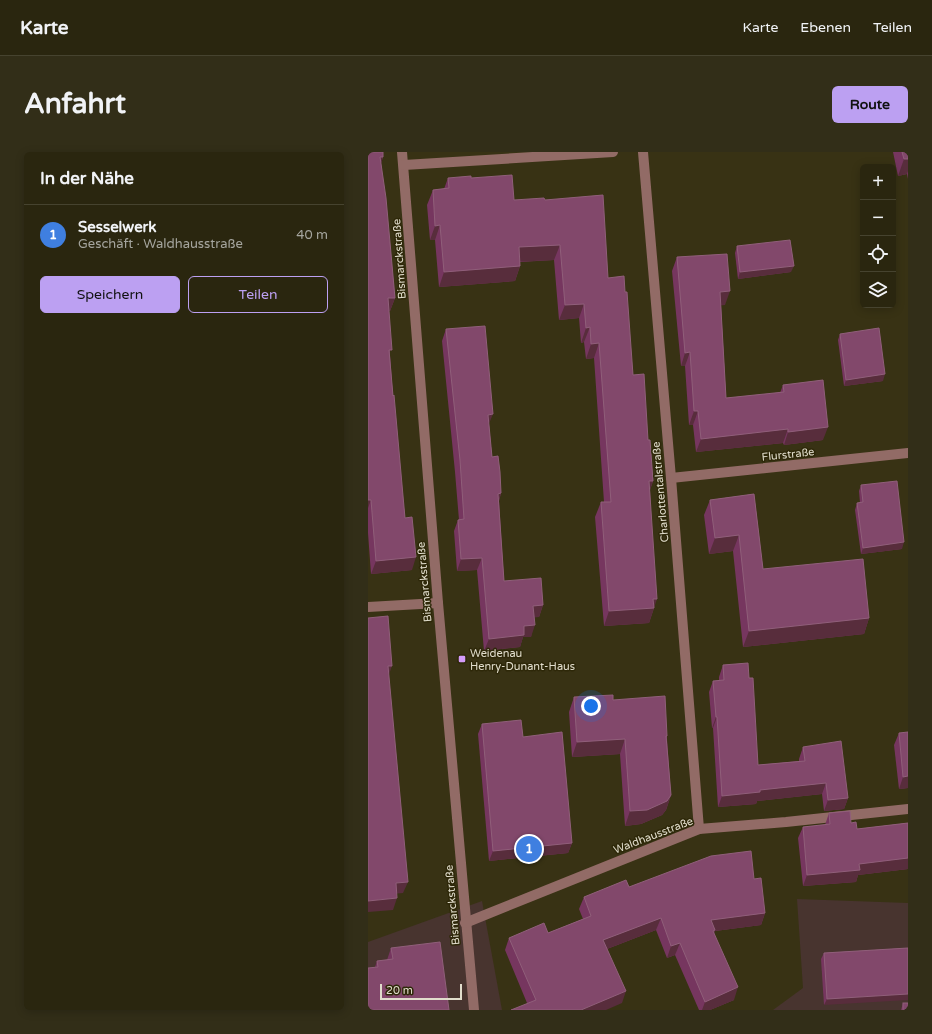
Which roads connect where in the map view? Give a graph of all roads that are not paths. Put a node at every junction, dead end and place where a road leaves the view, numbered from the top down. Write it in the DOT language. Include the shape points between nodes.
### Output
graph roads {
  1 [pos="402,152"];
  2 [pos="613,152"];
  3 [pos="643,152"];
  4 [pos="404,165"];
  5 [pos="908,453"];
  6 [pos="671,478"];
  7 [pos="438,602"];
  8 [pos="368,607"];
  9 [pos="908,809"];
  10 [pos="699,829"];
  11 [pos="465,923"];
  12 [pos="474,1010"];
  1 -- 4 [label="street, Bismarckstraße"];
  2 -- 4 [label="street"];
  3 -- 6 [label="street, Charlottentalstraße"];
  4 -- 7 [label="street, Bismarckstraße"];
  5 -- 6 [label="street, Flurstraße"];
  6 -- 10 [label="street, Charlottentalstraße"];
  7 -- 8 [label="street"];
  7 -- 11 [label="street, Bismarckstraße"];
  9 -- 10 [label="street, Waldhausstraße"];
  10 -- 11 [label="street, Waldhausstraße"];
  11 -- 12 [label="street, Bismarckstraße"];
}
